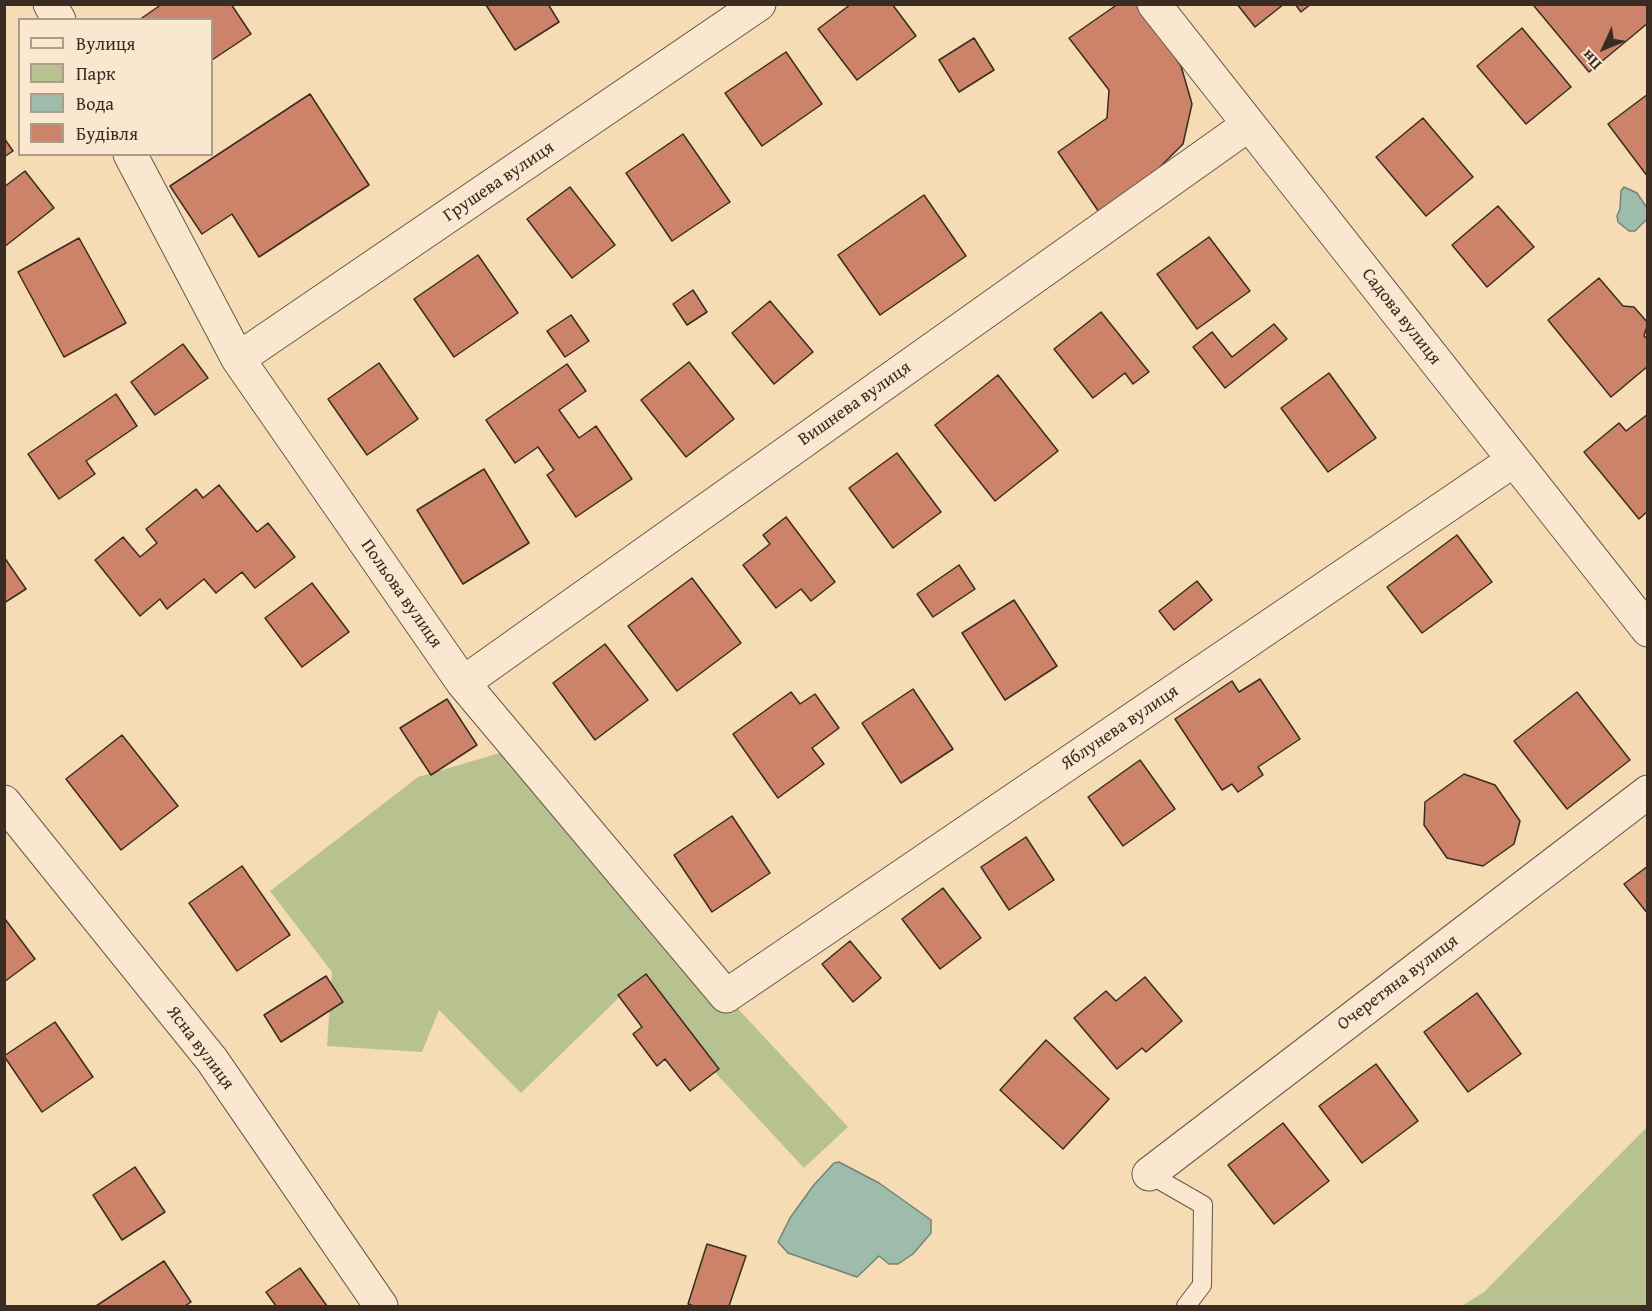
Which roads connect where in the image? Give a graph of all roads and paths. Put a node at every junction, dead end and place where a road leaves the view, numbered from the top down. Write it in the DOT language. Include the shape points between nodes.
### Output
graph roads {
  1 [pos="759,4"];
  2 [pos="1154,4"];
  3 [pos="1248,125"];
  4 [pos="131,156"];
  5 [pos="238,359"];
  6 [pos="1514,460"];
  7 [pos="1647,630"];
  8 [pos="463,683"];
  9 [pos="1647,792"];
  10 [pos="4,802"];
  11 [pos="726,996"];
  12 [pos="1149,1174"];
  13 [pos="381,1306"];
  14 [pos="1186,1306"];
  1 -- 5 [label="street, Грушева вулиця"];
  2 -- 3 [label="street, Садова вулиця"];
  3 -- 6 [label="street, Садова вулиця"];
  3 -- 8 [label="street, Вишнева вулиця"];
  4 -- 5 [label="street, Польова вулиця"];
  5 -- 8 [label="street, Польова вулиця"];
  6 -- 7 [label="street, Садова вулиця"];
  6 -- 11 [label="street, Яблунева вулиця"];
  8 -- 11 [label="street, Польова вулиця"];
  9 -- 12 [label="street, Очеретяна вулиця"];
  10 -- 13 [label="street, Ясна вулиця" via="212,1060"];
  12 -- 14 [label="lane" via="1203,1205 1202,1285"];
}
